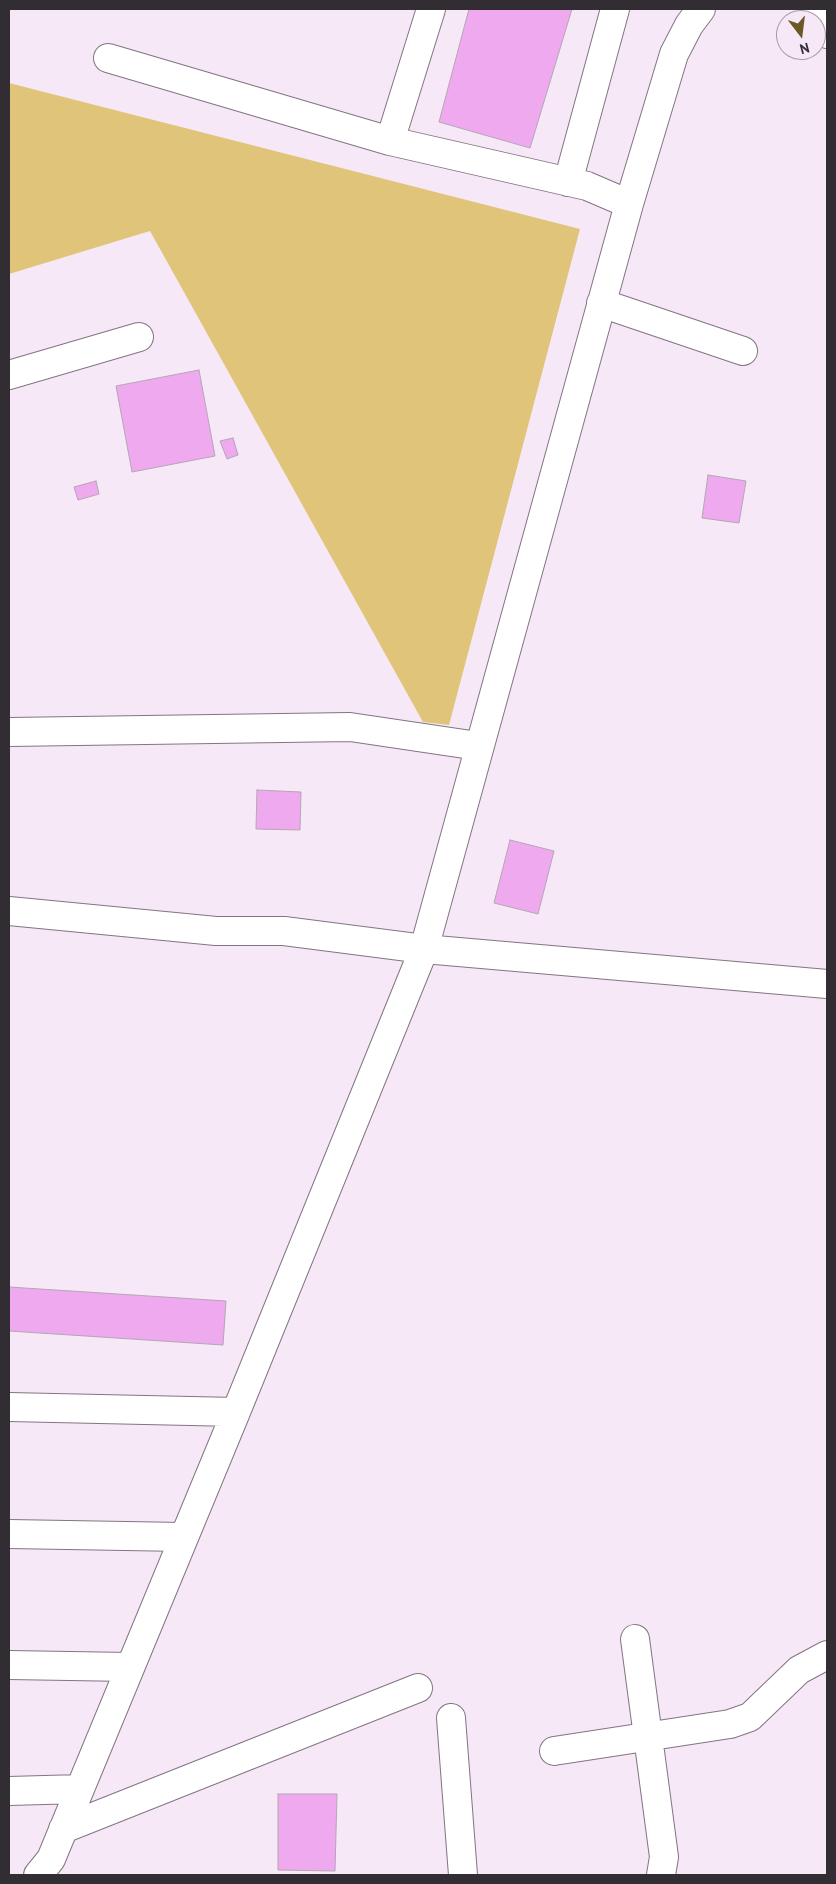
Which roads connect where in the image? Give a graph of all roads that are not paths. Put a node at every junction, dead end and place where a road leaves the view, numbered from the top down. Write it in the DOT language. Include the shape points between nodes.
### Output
graph roads {
  1 [pos="432,9"];
  2 [pos="615,9"];
  3 [pos="701,9"];
  4 [pos="816,9"];
  5 [pos="827,34"];
  6 [pos="108,58"];
  7 [pos="390,141"];
  8 [pos="568,182"];
  9 [pos="629,204"];
  10 [pos="601,303"];
  11 [pos="139,337"];
  12 [pos="743,352"];
  13 [pos="9,375"];
  14 [pos="9,732"];
  15 [pos="478,746"];
  16 [pos="9,911"];
  17 [pos="424,949"];
  18 [pos="827,984"];
  19 [pos="9,1407"];
  20 [pos="236,1412"];
  21 [pos="9,1534"];
  22 [pos="184,1537"];
  23 [pos="636,1639"];
  24 [pos="827,1655"];
  25 [pos="9,1665"];
  26 [pos="130,1667"];
  27 [pos="418,1688"];
  28 [pos="451,1718"];
  29 [pos="649,1736"];
  30 [pos="554,1751"];
  31 [pos="80,1789"];
  32 [pos="9,1790"];
  33 [pos="63,1829"];
  34 [pos="38,1875"];
  35 [pos="463,1875"];
  36 [pos="661,1875"];
  1 -- 7 [label="street"];
  2 -- 8 [label="street"];
  3 -- 9 [label="street" via="674,54"];
  4 -- 5 [label="street"];
  6 -- 7 [label="street"];
  7 -- 8 [label="street"];
  8 -- 9 [label="street" via="587,186"];
  9 -- 10 [label="street"];
  10 -- 12 [label="street"];
  10 -- 15 [label="street"];
  11 -- 13 [label="street"];
  14 -- 15 [label="street" via="350,727"];
  15 -- 17 [label="street"];
  16 -- 17 [label="street" via="216,931 284,931"];
  17 -- 18 [label="street"];
  17 -- 20 [label="street"];
  19 -- 20 [label="street"];
  20 -- 22 [label="street"];
  21 -- 22 [label="street"];
  22 -- 26 [label="street"];
  23 -- 29 [label="street"];
  24 -- 29 [label="street" via="799,1670 750,1717 730,1724"];
  25 -- 26 [label="street"];
  26 -- 31 [label="street"];
  27 -- 33 [label="street"];
  28 -- 35 [label="street"];
  29 -- 30 [label="street"];
  29 -- 36 [label="street" via="664,1857"];
  31 -- 32 [label="street"];
  31 -- 33 [label="street"];
  33 -- 34 [label="street" via="51,1859"];
}
